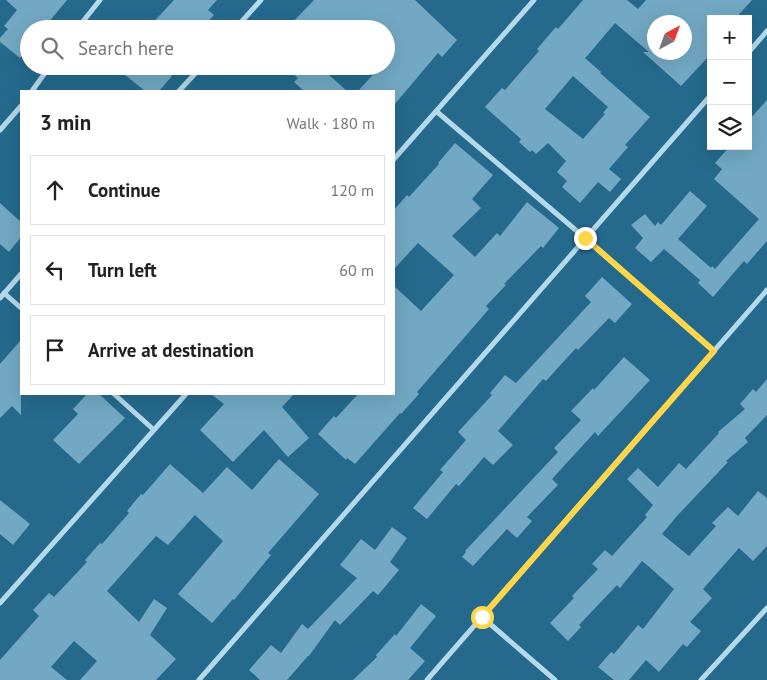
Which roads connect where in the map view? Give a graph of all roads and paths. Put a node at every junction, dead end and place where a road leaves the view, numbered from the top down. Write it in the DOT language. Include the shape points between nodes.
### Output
graph roads {
  1 [pos="100,0"];
  2 [pos="261,0"];
  3 [pos="534,0"];
  4 [pos="84,20"];
  5 [pos="243,20"];
  6 [pos="767,31"];
  7 [pos="752,48"];
  8 [pos="44,75"];
  9 [pos="194,75"];
  10 [pos="33,90"];
  11 [pos="180,90"];
  12 [pos="707,100"];
  13 [pos="20,107"];
  14 [pos="436,111"];
  15 [pos="0,130"];
  16 [pos="395,158"];
  17 [pos="585,238"];
  18 [pos="20,275"];
  19 [pos="767,290"];
  20 [pos="4,293"];
  21 [pos="0,298"];
  22 [pos="20,307"];
  23 [pos="714,351"];
  24 [pos="115,395"];
  25 [pos="185,395"];
  26 [pos="154,430"];
  27 [pos="0,603"];
  28 [pos="767,608"];
  29 [pos="482,617"];
  30 [pos="203,679"];
  31 [pos="426,680"];
  32 [pos="555,680"];
  33 [pos="701,680"];
  1 -- 4 [label="street"];
  2 -- 5 [label="street"];
  3 -- 14 [label="street"];
  6 -- 7 [label="street"];
  8 -- 10 [label="street"];
  9 -- 11 [label="street"];
  12 -- 17 [label="street"];
  13 -- 15 [label="street"];
  14 -- 16 [label="street"];
  14 -- 17 [label="street"];
  17 -- 23 [label="street"];
  17 -- 30 [label="street"];
  18 -- 20 [label="street"];
  19 -- 23 [label="street"];
  20 -- 21 [label="street"];
  20 -- 22 [label="street"];
  23 -- 29 [label="street"];
  24 -- 26 [label="street"];
  25 -- 26 [label="street"];
  26 -- 27 [label="street"];
  28 -- 33 [label="street"];
  29 -- 31 [label="street"];
  29 -- 32 [label="street"];
}
